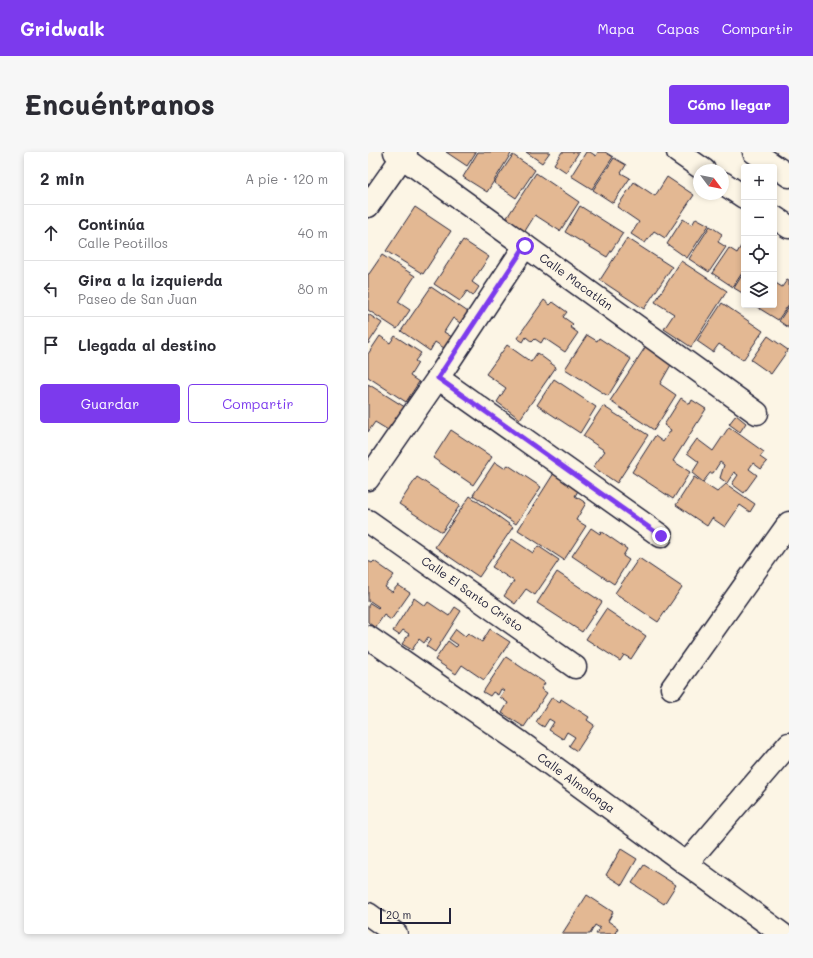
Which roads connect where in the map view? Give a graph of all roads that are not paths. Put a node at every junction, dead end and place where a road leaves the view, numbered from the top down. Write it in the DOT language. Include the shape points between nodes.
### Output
graph roads {
  1 [pos="678,152"];
  2 [pos="754,152"];
  3 [pos="401,154"];
  4 [pos="695,164"];
  5 [pos="789,176"];
  6 [pos="729,187"];
  7 [pos="741,195"];
  8 [pos="368,206"];
  9 [pos="777,219"];
  10 [pos="789,227"];
  11 [pos="525,246"];
  12 [pos="438,378"];
  13 [pos="757,413"];
  14 [pos="368,479"];
  15 [pos="368,521"];
  16 [pos="789,523"];
  17 [pos="661,536"];
  18 [pos="368,636"];
  19 [pos="575,667"];
  20 [pos="672,688"];
  21 [pos="789,744"];
  22 [pos="686,864"];
  23 [pos="368,914"];
  24 [pos="396,934"];
  25 [pos="782,934"];
  1 -- 4 [label="street"];
  2 -- 5 [label="street"];
  3 -- 8 [label="street"];
  3 -- 11 [label="street, Calle Macatlán"];
  6 -- 7 [label="street"];
  9 -- 10 [label="street"];
  11 -- 12 [label="street"];
  11 -- 13 [label="street, Calle Macatlán"];
  12 -- 14 [label="street"];
  12 -- 17 [label="street"];
  15 -- 19 [label="street, Calle El Santo Cristo"];
  16 -- 20 [label="street"];
  18 -- 22 [label="street, Calle Almolonga" via="520,742"];
  21 -- 22 [label="street"];
  22 -- 25 [label="street, Calle Almolonga"];
  23 -- 24 [label="street"];
}
